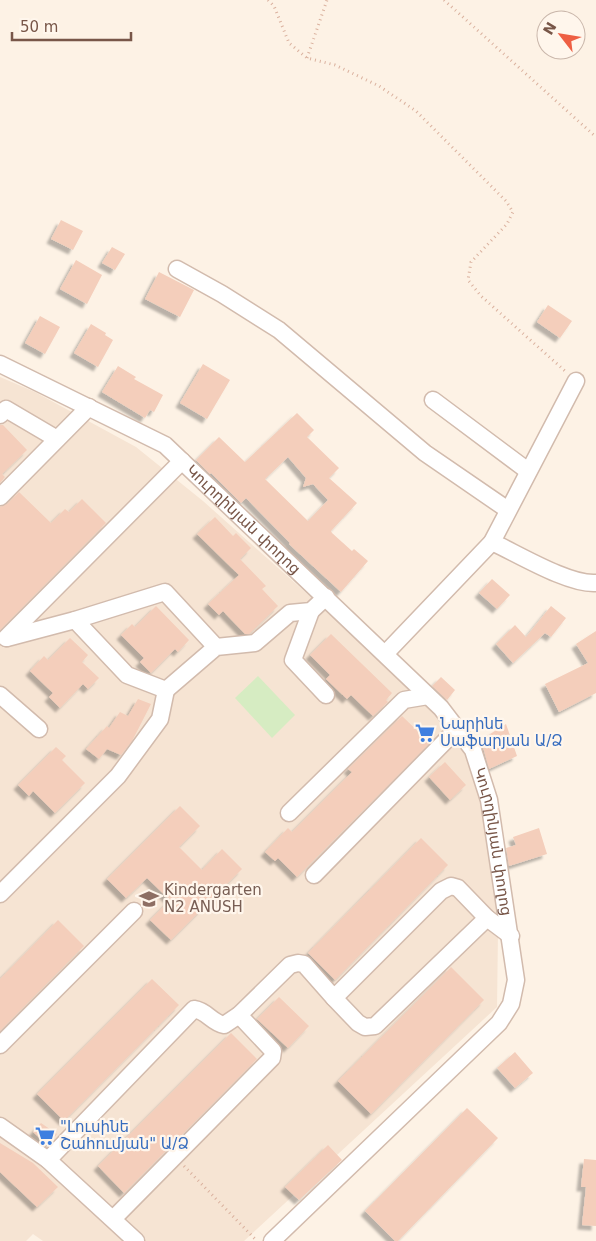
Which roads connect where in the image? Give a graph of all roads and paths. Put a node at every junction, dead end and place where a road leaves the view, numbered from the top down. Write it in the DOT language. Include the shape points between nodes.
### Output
graph roads {
  1 [pos="268,0"];
  2 [pos="327,0"];
  3 [pos="444,0"];
  4 [pos="307,58"];
  5 [pos="596,137"];
  6 [pos="177,269"];
  7 [pos="0,364"];
  8 [pos="576,381"];
  9 [pos="433,400"];
  10 [pos="89,407"];
  11 [pos="0,415"];
  12 [pos="57,440"];
  13 [pos="182,461"];
  14 [pos="528,471"];
  15 [pos="0,497"];
  16 [pos="508,510"];
  17 [pos="492,542"];
  18 [pos="596,583"];
  19 [pos="326,597"];
  20 [pos="311,611"];
  21 [pos="75,620"];
  22 [pos="3,638"];
  23 [pos="216,647"];
  24 [pos="385,654"];
  25 [pos="166,690"];
  26 [pos="0,695"];
  27 [pos="326,695"];
  28 [pos="428,696"];
  29 [pos="39,729"];
  30 [pos="457,729"];
  31 [pos="289,812"];
  32 [pos="314,875"];
  33 [pos="0,894"];
  34 [pos="134,911"];
  35 [pos="487,918"];
  36 [pos="511,936"];
  37 [pos="334,998"];
  38 [pos="239,1015"];
  39 [pos="0,1045"];
  40 [pos="0,1126"];
  41 [pos="175,1156"];
  42 [pos="48,1160"];
  43 [pos="114,1219"];
  44 [pos="136,1241"];
  45 [pos="257,1241"];
  46 [pos="272,1241"];
  1 -- 4 [label="path" via="274,6 289,43"];
  2 -- 4 [label="path"];
  3 -- 5 [label="path"];
  4 -- 8 [label="path" via="335,66 379,86 416,112 506,201 513,212 508,224 471,262 468,280 481,296"];
  6 -- 16 [label="street" via="279,330 426,453"];
  7 -- 10 [label="street, Կուրղինյան փողոց"];
  8 -- 14 [label="street"];
  9 -- 14 [label="street"];
  10 -- 12 [label="street"];
  10 -- 13 [label="street, Կուրղինյան փողոց" via="165,445"];
  11 -- 12 [label="street" via="6,409"];
  12 -- 15 [label="street"];
  13 -- 19 [label="street, Կուրղինյան փողոց"];
  13 -- 22 [label="street"];
  14 -- 16 [label="street"];
  16 -- 17 [label="street"];
  17 -- 18 [label="street" via="569,579"];
  17 -- 24 [label="street"];
  19 -- 20 [label="street"];
  19 -- 24 [label="street, Կուրղինյան փողոց"];
  20 -- 23 [label="street" via="290,613 255,643"];
  20 -- 27 [label="street" via="293,660"];
  21 -- 22 [label="street"];
  21 -- 23 [label="street" via="165,592"];
  21 -- 25 [label="street" via="127,675"];
  23 -- 25 [label="street"];
  24 -- 28 [label="street, Կուրղինյան փողոց"];
  25 -- 33 [label="street" via="160,719 118,776"];
  26 -- 29 [label="street"];
  28 -- 30 [label="street, Կուրղինյան փողոց"];
  28 -- 31 [label="street" via="404,700"];
  30 -- 32 [label="street"];
  30 -- 36 [label="street, Կուրղինյան փողոց" via="473,750 489,800"];
  34 -- 39 [label="street"];
  35 -- 36 [label="street"];
  35 -- 37 [label="street" via="375,1026 365,1027 358,1023"];
  35 -- 37 [label="street" via="458,888 451,886 441,891"];
  36 -- 46 [label="street, Կուրղինյան փողոց" via="516,980 511,1004 499,1023"];
  37 -- 38 [label="street" via="304,964 298,963 290,966"];
  38 -- 41 [label="street" via="273,1051 272,1058"];
  38 -- 42 [label="street" via="224,1025 202,1010 194,1009"];
  40 -- 42 [label="street"];
  41 -- 43 [label="street"];
  41 -- 45 [label="path"];
  42 -- 43 [label="street"];
  43 -- 44 [label="street"];
}
